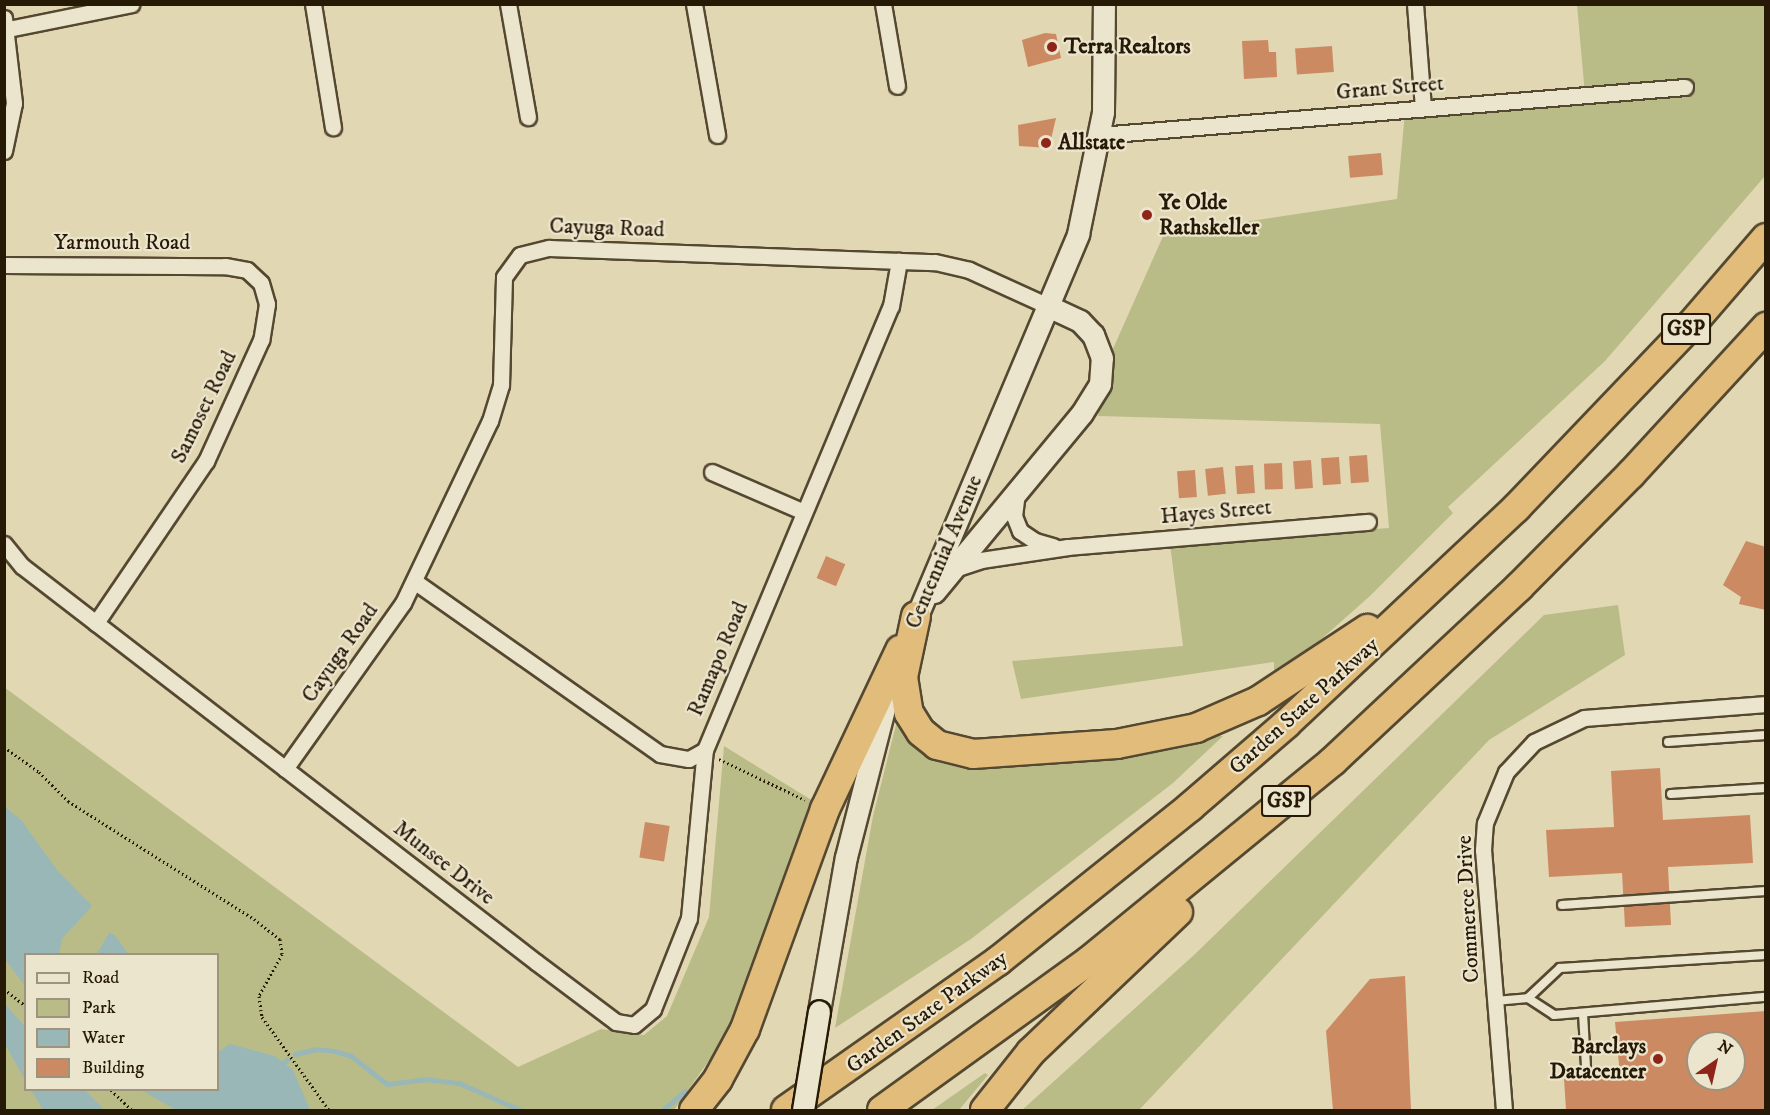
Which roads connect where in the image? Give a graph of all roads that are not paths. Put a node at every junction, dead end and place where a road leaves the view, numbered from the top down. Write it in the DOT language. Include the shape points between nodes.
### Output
graph roads {
  1 [pos="132,4"];
  2 [pos="313,4"];
  3 [pos="508,4"];
  4 [pos="694,4"];
  5 [pos="883,4"];
  6 [pos="1104,4"];
  7 [pos="1415,4"];
  8 [pos="6,23"];
  9 [pos="897,86"];
  10 [pos="1685,87"];
  11 [pos="1423,108"];
  12 [pos="528,117"];
  13 [pos="333,127"];
  14 [pos="717,135"];
  15 [pos="1100,135"];
  16 [pos="4,151"];
  17 [pos="1766,238"];
  18 [pos="899,261"];
  19 [pos="4,265"];
  20 [pos="238,268"];
  21 [pos="1048,306"];
  22 [pos="1766,327"];
  23 [pos="712,472"];
  24 [pos="1019,488"];
  25 [pos="1516,508"];
  26 [pos="804,512"];
  27 [pos="1368,522"];
  28 [pos="4,544"];
  29 [pos="1068,547"];
  30 [pos="951,570"];
  31 [pos="414,581"];
  32 [pos="916,616"];
  33 [pos="96,623"];
  34 [pos="1766,704"];
  35 [pos="1380,718"];
  36 [pos="1766,735"];
  37 [pos="1668,742"];
  38 [pos="705,750"];
  39 [pos="285,769"];
  40 [pos="1766,788"];
  41 [pos="1671,794"];
  42 [pos="1766,891"];
  43 [pos="1562,906"];
  44 [pos="1766,955"];
  45 [pos="1766,997"];
  46 [pos="1528,998"];
  47 [pos="1496,1001"];
  48 [pos="1584,1013"];
  49 [pos="1031,1052"];
  50 [pos="1586,1066"];
  51 [pos="694,1110"];
  52 [pos="786,1110"];
  53 [pos="803,1110"];
  54 [pos="882,1110"];
  55 [pos="973,1110"];
  56 [pos="985,1110"];
  57 [pos="1504,1110"];
  1 -- 8 [label="street"];
  2 -- 13 [label="street"];
  3 -- 12 [label="street"];
  4 -- 14 [label="street"];
  5 -- 9 [label="street"];
  6 -- 15 [label="main road, Centennial Avenue" via="1106,70"];
  7 -- 11 [label="street"];
  8 -- 16 [label="street" via="14,103"];
  10 -- 11 [label="street, Grant Street"];
  11 -- 15 [label="street, Grant Street"];
  15 -- 21 [label="main road, Centennial Avenue" via="1078,234"];
  17 -- 25 [label="highway, Garden State Parkway / GSP" via="1674,342"];
  18 -- 21 [label="street, Cayuga Road" via="957,266"];
  18 -- 26 [label="street, Ramapo Road" via="891,306"];
  18 -- 31 [label="street, Cayuga Road" via="549,248 520,255 504,277 501,385 490,421"];
  19 -- 20 [label="street, Yarmouth Road"];
  20 -- 33 [label="street, Samoset Road" via="247,270 261,284 267,304 261,340 206,461"];
  21 -- 24 [label="main road" via="1080,321 1093,335 1101,351 1102,375 1082,413"];
  21 -- 32 [label="main road, Centennial Avenue"];
  22 -- 35 [label="highway, GSP" via="1520,588"];
  23 -- 26 [label="street"];
  24 -- 29 [label="street, Hayes Street" via="1014,516 1020,531 1035,541"];
  24 -- 30 [label="main road"];
  25 -- 32 [label="highway" via="1395,609 1278,689 1218,720 1137,741 990,754 961,753 937,745 914,723 903,692"];
  25 -- 52 [label="highway, Garden State Parkway / GSP" via="1332,682 1190,807 998,961"];
  26 -- 38 [label="street, Ramapo Road"];
  27 -- 29 [label="street, Hayes Street"];
  28 -- 33 [label="street, Munsee Drive" via="22,566"];
  29 -- 30 [label="street, Hayes Street" via="981,560"];
  30 -- 32 [label="main road"];
  31 -- 38 [label="street, Ramapo Road" via="660,754 689,759"];
  31 -- 39 [label="street, Cayuga Road"];
  32 -- 51 [label="highway" via="829,801 745,1029 718,1079"];
  32 -- 53 [label="main road, Centennial Avenue, bridge" via="885,706 855,817"];
  33 -- 39 [label="street, Munsee Drive"];
  34 -- 47 [label="street, Commerce Drive" via="1584,718 1546,734 1514,761 1493,796 1485,832"];
  35 -- 49 [label="highway"];
  35 -- 54 [label="highway, GSP" via="1140,921"];
  36 -- 37 [label="lane"];
  38 -- 39 [label="street, Munsee Drive" via="689,918 653,1009 634,1025 616,1022"];
  40 -- 41 [label="lane"];
  42 -- 43 [label="lane"];
  44 -- 46 [label="lane" via="1560,968"];
  45 -- 48 [label="lane"];
  46 -- 47 [label="lane"];
  46 -- 48 [label="lane" via="1554,1015"];
  47 -- 57 [label="street, Commerce Drive"];
  48 -- 50 [label="lane"];
  49 -- 55 [label="highway"];
  49 -- 56 [label="highway"];
}
